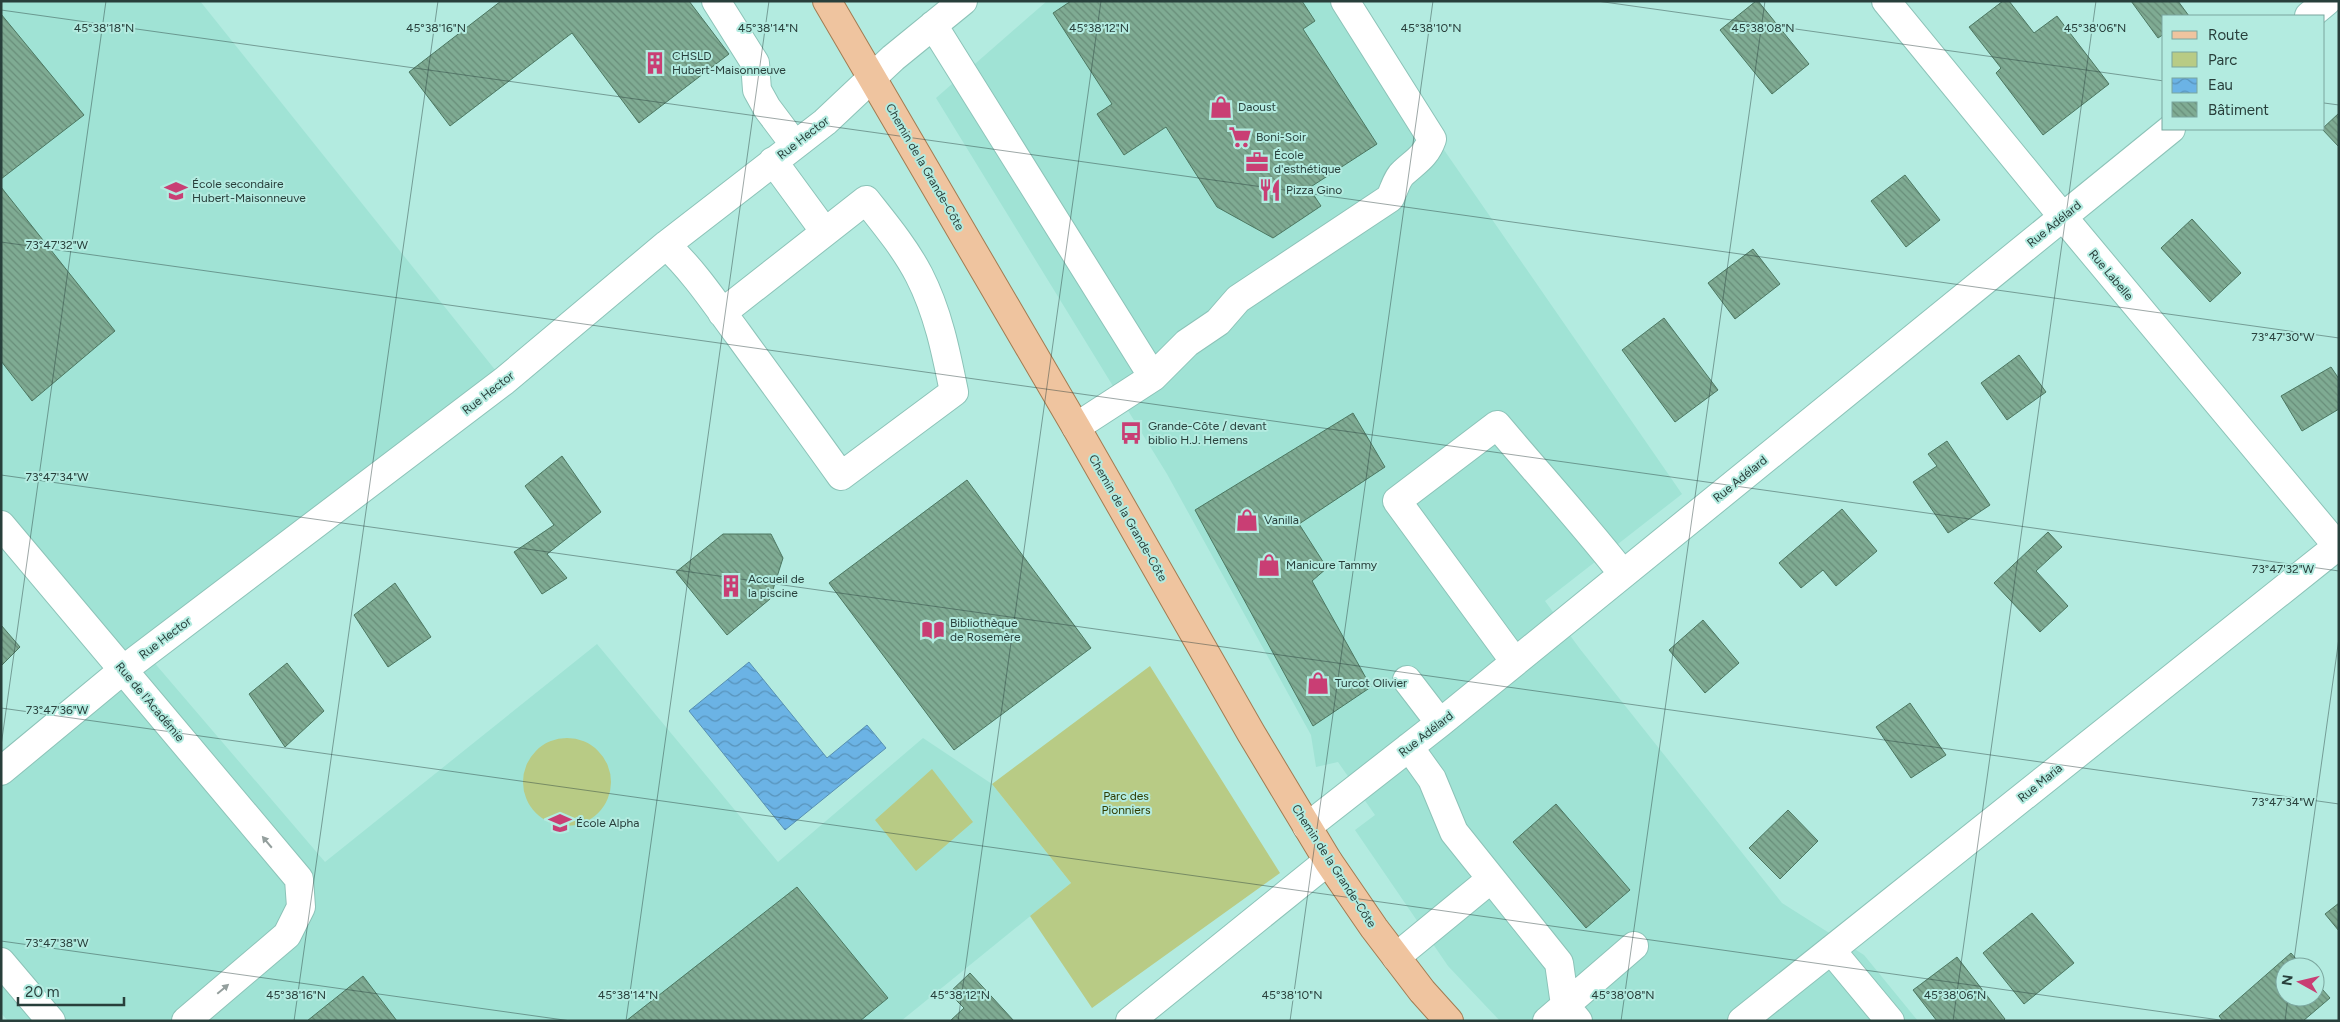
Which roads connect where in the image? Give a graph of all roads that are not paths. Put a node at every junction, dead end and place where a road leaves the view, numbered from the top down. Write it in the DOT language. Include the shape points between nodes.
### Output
graph roads {
  1 [pos="716,1"];
  2 [pos="827,1"];
  3 [pos="963,1"];
  4 [pos="1345,1"];
  5 [pos="1886,1"];
  6 [pos="2327,1"];
  7 [pos="2310,15"];
  8 [pos="933,25"];
  9 [pos="872,77"];
  10 [pos="2170,130"];
  11 [pos="794,144"];
  12 [pos="773,161"];
  13 [pos="2063,217"];
  14 [pos="825,232"];
  15 [pos="666,245"];
  16 [pos="722,313"];
  17 [pos="1153,376"];
  18 [pos="1076,427"];
  19 [pos="1,525"];
  20 [pos="2338,546"];
  21 [pos="1623,574"];
  22 [pos="1514,662"];
  23 [pos="123,670"];
  24 [pos="1407,680"];
  25 [pos="1440,723"];
  26 [pos="1409,747"];
  27 [pos="1,770"];
  28 [pos="1308,827"];
  29 [pos="1328,861"];
  30 [pos="1491,879"];
  31 [pos="1634,946"];
  32 [pos="1831,950"];
  33 [pos="1396,957"];
  34 [pos="1,962"];
  35 [pos="1563,1016"];
  36 [pos="1749,1019"];
  37 [pos="51,1021"];
  38 [pos="186,1021"];
  39 [pos="1130,1021"];
  40 [pos="1450,1021"];
  41 [pos="1890,1021"];
  1 -- 11 [label="street" via="755,63 757,90"];
  2 -- 9 [label="main road, Chemin de la Grande-Côte"];
  3 -- 8 [label="street, Rue Hector"];
  4 -- 17 [label="street" via="1432,139 1429,148 1402,174 1390,198 1238,299 1218,322 1187,343"];
  5 -- 13 [label="street, Rue Labelle"];
  6 -- 7 [label="street"];
  8 -- 9 [label="street, Rue Hector"];
  8 -- 17 [label="street"];
  9 -- 11 [label="street, Rue Hector" via="825,122"];
  9 -- 18 [label="main road, Chemin de la Grande-Côte"];
  10 -- 13 [label="street, Rue Adélard"];
  11 -- 12 [label="street, Rue Hector"];
  12 -- 14 [label="street"];
  12 -- 15 [label="street, Rue Hector"];
  13 -- 20 [label="street, Rue Labelle"];
  13 -- 21 [label="street, Rue Adélard"];
  14 -- 16 [label="street"];
  14 -- 16 [label="street" via="866,200 919,276 945,346 954,392 842,476"];
  15 -- 16 [label="street" via="686,264"];
  15 -- 23 [label="street, Rue Hector" via="504,381"];
  17 -- 18 [label="street"];
  18 -- 28 [label="main road, Chemin de la Grande-Côte"];
  19 -- 23 [label="street, Rue de l'Académie"];
  20 -- 32 [label="street, Rue Maria"];
  21 -- 22 [label="street, Rue Adélard"];
  21 -- 22 [label="street" via="1497,425 1397,501"];
  22 -- 25 [label="street, Rue Adélard"];
  23 -- 27 [label="street, Rue Hector"];
  38 -- 23 [label="street, Rue de l'Académie, one-way" via="287,935 301,907 299,879"];
  24 -- 25 [label="street"];
  25 -- 26 [label="street, Rue Adélard"];
  26 -- 28 [label="street, Rue Adélard"];
  26 -- 30 [label="street" via="1432,779 1454,832"];
  28 -- 29 [label="main road, Chemin de la Grande-Côte"];
  29 -- 33 [label="main road, Chemin de la Grande-Côte"];
  29 -- 39 [label="street"];
  30 -- 33 [label="street"];
  30 -- 35 [label="street" via="1559,963"];
  31 -- 35 [label="street"];
  32 -- 36 [label="street, Rue Maria"];
  32 -- 41 [label="street"];
  33 -- 40 [label="main road, Chemin de la Grande-Côte"];
  34 -- 37 [label="street"];
}
